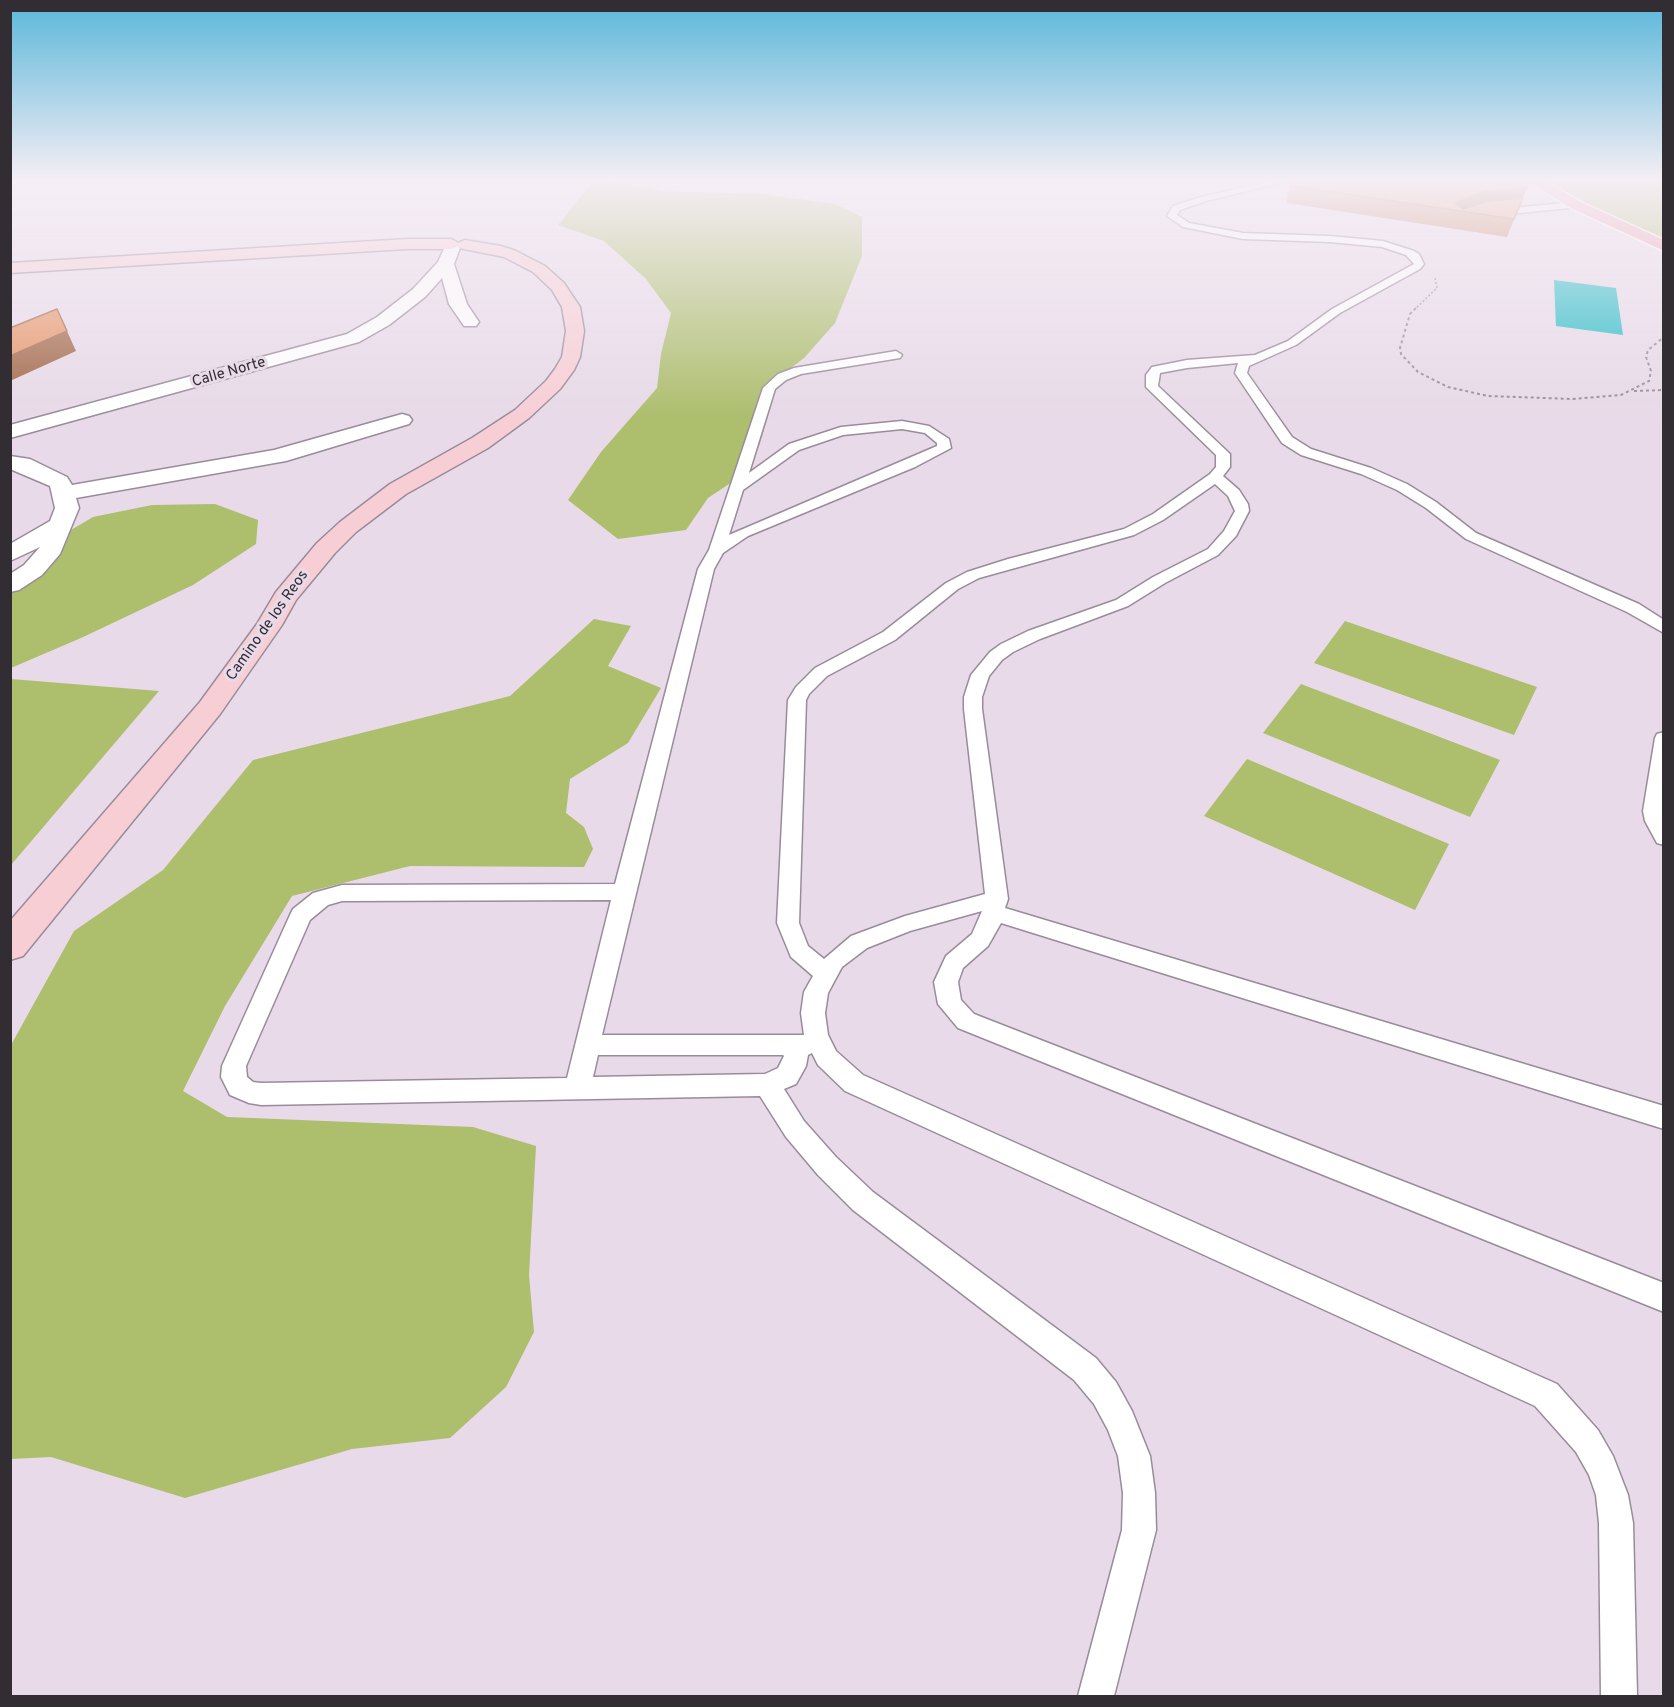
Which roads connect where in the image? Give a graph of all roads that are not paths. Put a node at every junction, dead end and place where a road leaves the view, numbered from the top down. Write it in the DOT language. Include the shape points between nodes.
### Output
graph roads {
  1 [pos="164,259"];
  2 [pos="448,259"];
  3 [pos="520,259"];
  4 [pos="1417,259"];
  5 [pos="446,264"];
  6 [pos="10,268"];
  7 [pos="470,322"];
  8 [pos="896,355"];
  9 [pos="1254,358"];
  10 [pos="402,420"];
  11 [pos="10,432"];
  12 [pos="10,462"];
  13 [pos="1215,477"];
  14 [pos="737,488"];
  15 [pos="64,493"];
  16 [pos="59,526"];
  17 [pos="717,550"];
  18 [pos="10,554"];
  19 [pos="10,585"];
  20 [pos="1664,628"];
  21 [pos="1664,738"];
  22 [pos="1664,838"];
  23 [pos="624,892"];
  24 [pos="995,906"];
  25 [pos="10,946"];
  26 [pos="825,973"];
  27 [pos="587,1045"];
  28 [pos="806,1045"];
  29 [pos="767,1085"];
  30 [pos="578,1089"];
  31 [pos="1664,1118"];
  32 [pos="1664,1298"];
  33 [pos="1096,1696"];
  34 [pos="1619,1696"];
  1 -- 6 [label="street, Camino de los Reos"];
  2 -- 5 [label="street"];
  3 -- 25 [label="street, Camino de los Reos" via="539,269 565,297 574,319 571,357 564,370 522,414 480,443 398,489 326,548 285,597 210,708"];
  4 -- 9 [label="lane" via="1416,267 1359,297 1292,343"];
  5 -- 7 [label="street" via="458,304"];
  5 -- 11 [label="street, Calle Norte" via="401,309 352,338"];
  8 -- 14 [label="lane" via="807,368 774,382 766,394"];
  9 -- 13 [label="lane" via="1187,364 1156,370 1152,375 1152,387 1157,393 1222,454 1223,466"];
  9 -- 20 [label="lane" via="1243,364 1241,373 1295,446 1386,479 1418,495 1480,540 1633,608"];
  10 -- 15 [label="street" via="278,456"];
  12 -- 15 [label="street" via="59,482"];
  13 -- 24 [label="lane" via="1234,493 1242,511 1231,533 1213,552 1122,603 1007,648 980,675 973,709"];
  13 -- 26 [label="lane" via="1158,517 1128,532 973,575 952,586 889,636 808,683 797,700 787,909 792,938 799,951"];
  14 -- 17 [label="lane"];
  14 -- 17 [label="lane" via="794,447 841,431 902,425 929,430 944,442 945,448 863,485 764,522"];
  15 -- 16 [label="street" via="67,508"];
  16 -- 18 [label="street"];
  16 -- 19 [label="street" via="43,559"];
  17 -- 23 [label="lane" via="705,569"];
  21 -- 22 [label="lane" via="1653,811"];
  23 -- 27 [label="lane"];
  23 -- 30 [label="lane" via="342,893 321,899 301,915 234,1066 239,1087 261,1094"];
  24 -- 26 [label="lane" via="905,924 859,942"];
  24 -- 31 [label="lane"];
  24 -- 32 [label="lane" via="980,940 954,962 946,982 950,1004 966,1021"];
  26 -- 28 [label="lane" via="816,992"];
  27 -- 28 [label="lane"];
  27 -- 30 [label="lane"];
  28 -- 29 [label="lane" via="787,1076"];
  28 -- 34 [label="lane" via="854,1083 1546,1395 1587,1441 1612,1495 1616,1523"];
  29 -- 30 [label="lane"];
  29 -- 33 [label="lane" via="795,1129 863,1201 1085,1369 1105,1393 1121,1422 1134,1456 1138,1530"];
}
